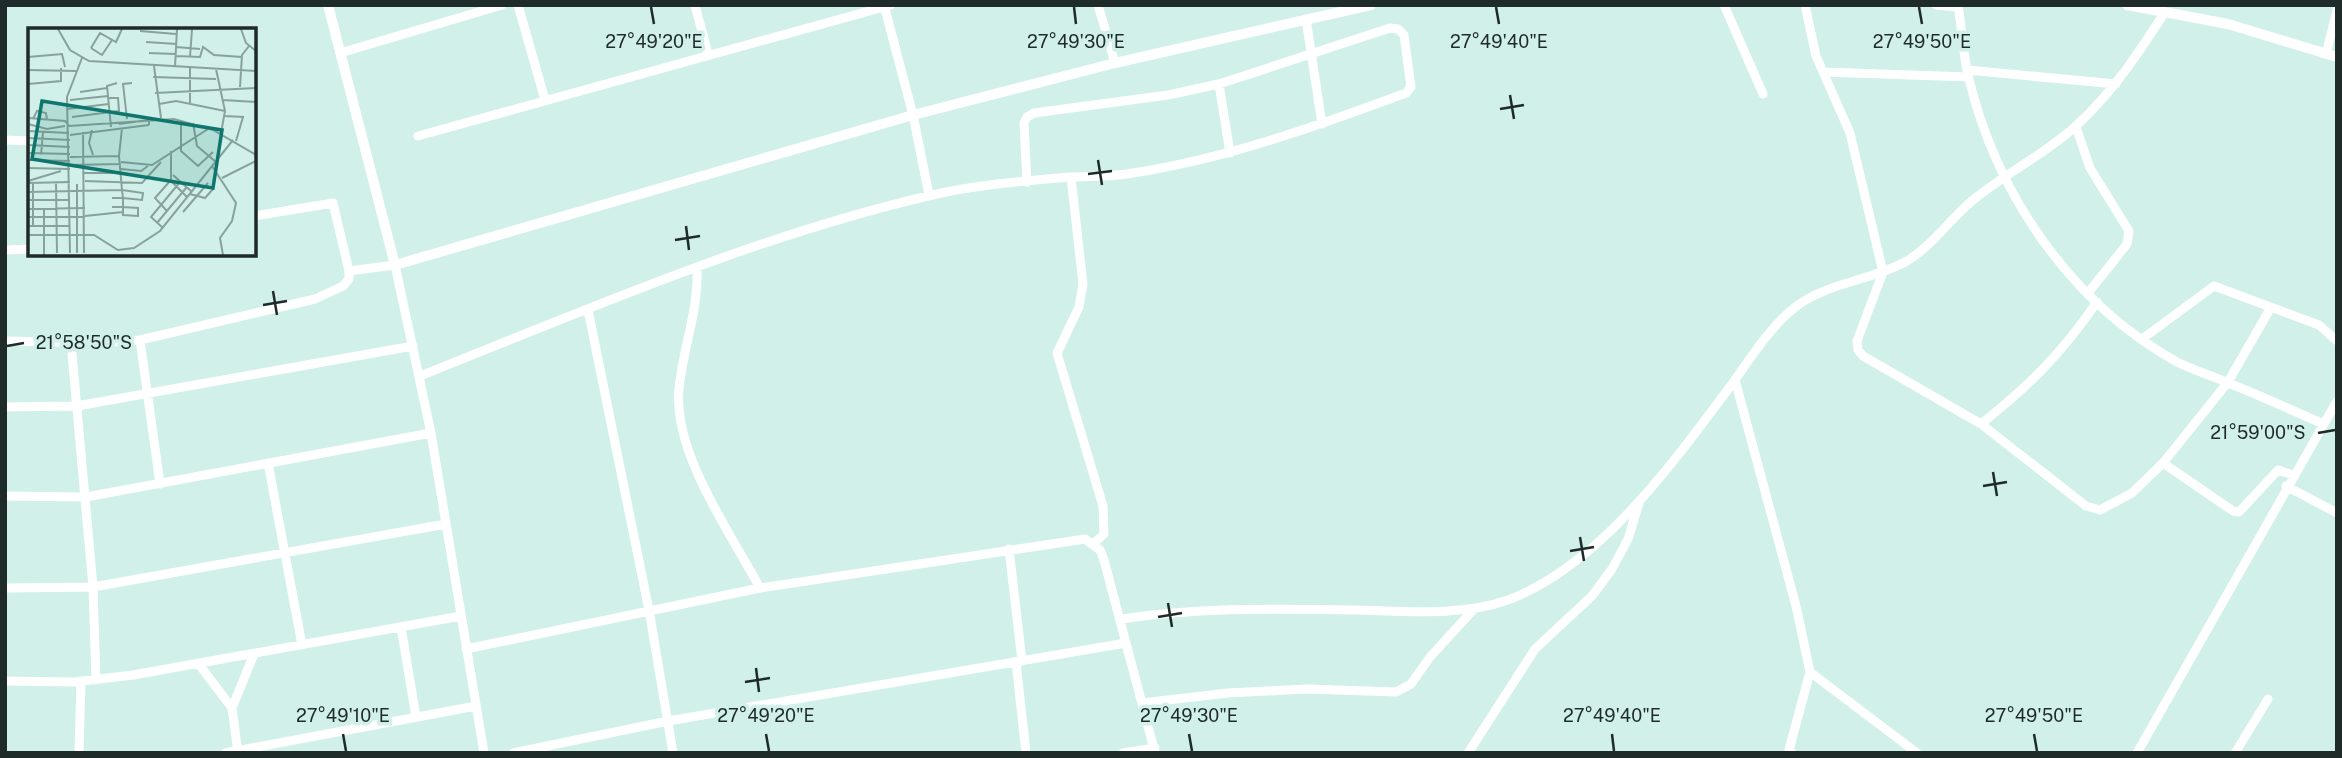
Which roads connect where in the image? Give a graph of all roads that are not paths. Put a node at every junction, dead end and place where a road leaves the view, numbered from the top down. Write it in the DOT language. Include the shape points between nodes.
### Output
graph roads {
  1 [pos="328,5"];
  2 [pos="502,5"];
  3 [pos="517,5"];
  4 [pos="695,5"];
  5 [pos="1098,5"];
  6 [pos="1371,5"];
  7 [pos="1724,5"];
  8 [pos="1805,5"];
  9 [pos="1936,5"];
  10 [pos="2127,5"];
  11 [pos="887,6"];
  12 [pos="1958,6"];
  13 [pos="2337,10"];
  14 [pos="2165,12"];
  15 [pos="1306,19"];
  16 [pos="340,53"];
  17 [pos="708,54"];
  18 [pos="1310,54"];
  19 [pos="2332,55"];
  20 [pos="1115,63"];
  21 [pos="1824,72"];
  22 [pos="1968,74"];
  23 [pos="1219,84"];
  24 [pos="2116,84"];
  25 [pos="1763,94"];
  26 [pos="545,100"];
  27 [pos="913,115"];
  28 [pos="1322,124"];
  29 [pos="2076,127"];
  30 [pos="418,136"];
  31 [pos="5,140"];
  32 [pos="28,141"];
  33 [pos="1230,153"];
  34 [pos="1071,177"];
  35 [pos="2004,177"];
  36 [pos="1027,182"];
  37 [pos="929,195"];
  38 [pos="256,216"];
  39 [pos="28,249"];
  40 [pos="5,250"];
  41 [pos="396,265"];
  42 [pos="697,268"];
  43 [pos="349,271"];
  44 [pos="1883,272"];
  45 [pos="2088,293"];
  46 [pos="2097,302"];
  47 [pos="2270,309"];
  48 [pos="588,310"];
  49 [pos="2141,339"];
  50 [pos="140,340"];
  51 [pos="5,341"];
  52 [pos="2337,341"];
  53 [pos="71,344"];
  54 [pos="413,346"];
  55 [pos="420,376"];
  56 [pos="1735,380"];
  57 [pos="2228,382"];
  58 [pos="149,395"];
  59 [pos="2337,401"];
  60 [pos="77,406"];
  61 [pos="5,407"];
  62 [pos="1981,424"];
  63 [pos="2324,424"];
  64 [pos="431,433"];
  65 [pos="268,463"];
  66 [pos="2163,463"];
  67 [pos="2293,475"];
  68 [pos="160,484"];
  69 [pos="2286,486"];
  70 [pos="5,496"];
  71 [pos="86,496"];
  72 [pos="1640,498"];
  73 [pos="2337,513"];
  74 [pos="446,524"];
  75 [pos="1094,543"];
  76 [pos="1009,549"];
  77 [pos="284,554"];
  78 [pos="93,587"];
  79 [pos="760,588"];
  80 [pos="5,589"];
  81 [pos="1475,608"];
  82 [pos="649,610"];
  83 [pos="461,616"];
  84 [pos="1122,619"];
  85 [pos="401,627"];
  86 [pos="1126,643"];
  87 [pos="302,645"];
  88 [pos="466,649"];
  89 [pos="254,654"];
  90 [pos="1019,662"];
  91 [pos="198,663"];
  92 [pos="1810,672"];
  93 [pos="96,680"];
  94 [pos="5,681"];
  95 [pos="81,681"];
  96 [pos="2268,699"];
  97 [pos="1142,703"];
  98 [pos="476,706"];
  99 [pos="232,708"];
  100 [pos="416,717"];
  101 [pos="668,721"];
  102 [pos="238,751"];
  103 [pos="1155,751"];
  104 [pos="1789,752"];
  105 [pos="1914,752"];
  106 [pos="79,753"];
  107 [pos="225,753"];
  108 [pos="484,753"];
  109 [pos="513,753"];
  110 [pos="673,753"];
  111 [pos="1026,753"];
  112 [pos="1123,753"];
  113 [pos="1468,753"];
  114 [pos="2137,753"];
  115 [pos="2235,753"];
  1 -- 16 [label="street"];
  2 -- 16 [label="street"];
  3 -- 26 [label="street"];
  4 -- 17 [label="street"];
  5 -- 20 [label="street"];
  6 -- 15 [label="street"];
  7 -- 25 [label="street"];
  8 -- 21 [label="street" via="1815,56"];
  9 -- 12 [label="street"];
  10 -- 14 [label="street"];
  11 -- 17 [label="street"];
  11 -- 27 [label="street"];
  12 -- 22 [label="street"];
  13 -- 19 [label="street"];
  14 -- 19 [label="street" via="2228,24"];
  14 -- 24 [label="street"];
  15 -- 18 [label="street"];
  15 -- 20 [label="street"];
  16 -- 41 [label="street"];
  17 -- 26 [label="street"];
  18 -- 23 [label="street"];
  18 -- 28 [label="street"];
  18 -- 28 [label="street" via="1398,29 1404,35 1412,82 1406,93"];
  20 -- 27 [label="street"];
  21 -- 22 [label="street"];
  21 -- 44 [label="street" via="1850,133"];
  22 -- 24 [label="street"];
  22 -- 35 [label="street" via="1986,138"];
  23 -- 33 [label="street"];
  23 -- 36 [label="street" via="1034,113 1024,123"];
  24 -- 29 [label="street"];
  26 -- 30 [label="street"];
  27 -- 37 [label="street"];
  27 -- 41 [label="street"];
  28 -- 33 [label="street"];
  29 -- 35 [label="street"];
  29 -- 45 [label="street" via="2094,177 2129,231 2127,243"];
  31 -- 32 [label="street"];
  33 -- 34 [label="street" via="1130,174"];
  34 -- 36 [label="street"];
  34 -- 75 [label="street" via="1083,284 1079,307 1057,353 1103,506 1104,534"];
  35 -- 44 [label="street" via="1910,259"];
  35 -- 45 [label="street" via="2025,216"];
  36 -- 37 [label="street"];
  37 -- 42 [label="street"];
  38 -- 43 [label="street" via="333,203"];
  39 -- 40 [label="street"];
  41 -- 43 [label="street"];
  41 -- 54 [label="street"];
  42 -- 48 [label="street"];
  42 -- 79 [label="street" via="698,294 679,387 681,431 691,460"];
  43 -- 50 [label="street" via="343,286 315,299"];
  44 -- 56 [label="street" via="1818,293 1794,308"];
  44 -- 62 [label="street" via="1857,341 1858,350"];
  45 -- 46 [label="street"];
  46 -- 49 [label="street"];
  46 -- 62 [label="street" via="2030,386"];
  47 -- 49 [label="street" via="2214,286"];
  47 -- 52 [label="street" via="2319,325"];
  47 -- 57 [label="street"];
  48 -- 55 [label="street"];
  48 -- 82 [label="street"];
  49 -- 57 [label="street" via="2179,363"];
  50 -- 53 [label="street"];
  50 -- 58 [label="street"];
  51 -- 53 [label="street"];
  53 -- 60 [label="street"];
  54 -- 55 [label="street"];
  54 -- 58 [label="street"];
  55 -- 64 [label="street"];
  56 -- 72 [label="street" via="1680,457"];
  56 -- 92 [label="street"];
  57 -- 63 [label="street"];
  57 -- 66 [label="street"];
  58 -- 60 [label="street"];
  58 -- 68 [label="street"];
  59 -- 63 [label="street"];
  60 -- 61 [label="street"];
  60 -- 71 [label="street"];
  62 -- 66 [label="street" via="2086,506 2100,510 2132,494"];
  63 -- 67 [label="street"];
  64 -- 65 [label="street"];
  64 -- 74 [label="street"];
  65 -- 68 [label="street"];
  65 -- 77 [label="street"];
  66 -- 67 [label="street" via="2233,512 2239,512 2278,470"];
  67 -- 69 [label="street"];
  68 -- 71 [label="street"];
  69 -- 73 [label="street"];
  69 -- 114 [label="street"];
  70 -- 71 [label="street"];
  71 -- 78 [label="street"];
  72 -- 81 [label="street" via="1560,572 1527,592"];
  72 -- 113 [label="street" via="1628,539 1612,569 1592,596 1535,649"];
  74 -- 77 [label="street"];
  74 -- 83 [label="street"];
  75 -- 76 [label="street" via="1072,539"];
  75 -- 84 [label="street" via="1104,560"];
  76 -- 79 [label="street"];
  76 -- 90 [label="street"];
  77 -- 78 [label="street"];
  77 -- 87 [label="street"];
  78 -- 80 [label="street"];
  78 -- 93 [label="street"];
  79 -- 82 [label="street"];
  81 -- 84 [label="street" via="1252,608 1163,612"];
  81 -- 97 [label="street" via="1411,684 1396,692 1307,689"];
  82 -- 88 [label="street"];
  82 -- 101 [label="street"];
  83 -- 85 [label="street"];
  83 -- 88 [label="street"];
  84 -- 86 [label="street"];
  85 -- 87 [label="street"];
  85 -- 100 [label="street"];
  86 -- 90 [label="street"];
  86 -- 97 [label="street"];
  87 -- 89 [label="street"];
  88 -- 98 [label="street"];
  89 -- 91 [label="street"];
  89 -- 99 [label="street"];
  90 -- 101 [label="street"];
  90 -- 111 [label="street"];
  91 -- 93 [label="street"];
  91 -- 99 [label="street"];
  92 -- 104 [label="street"];
  92 -- 105 [label="street"];
  93 -- 95 [label="street"];
  94 -- 95 [label="street"];
  95 -- 106 [label="street"];
  96 -- 115 [label="street"];
  97 -- 103 [label="street"];
  98 -- 100 [label="street"];
  98 -- 108 [label="street"];
  99 -- 102 [label="street"];
  100 -- 102 [label="street"];
  101 -- 109 [label="street"];
  101 -- 110 [label="street"];
  102 -- 107 [label="street"];
  103 -- 112 [label="street"];
}
